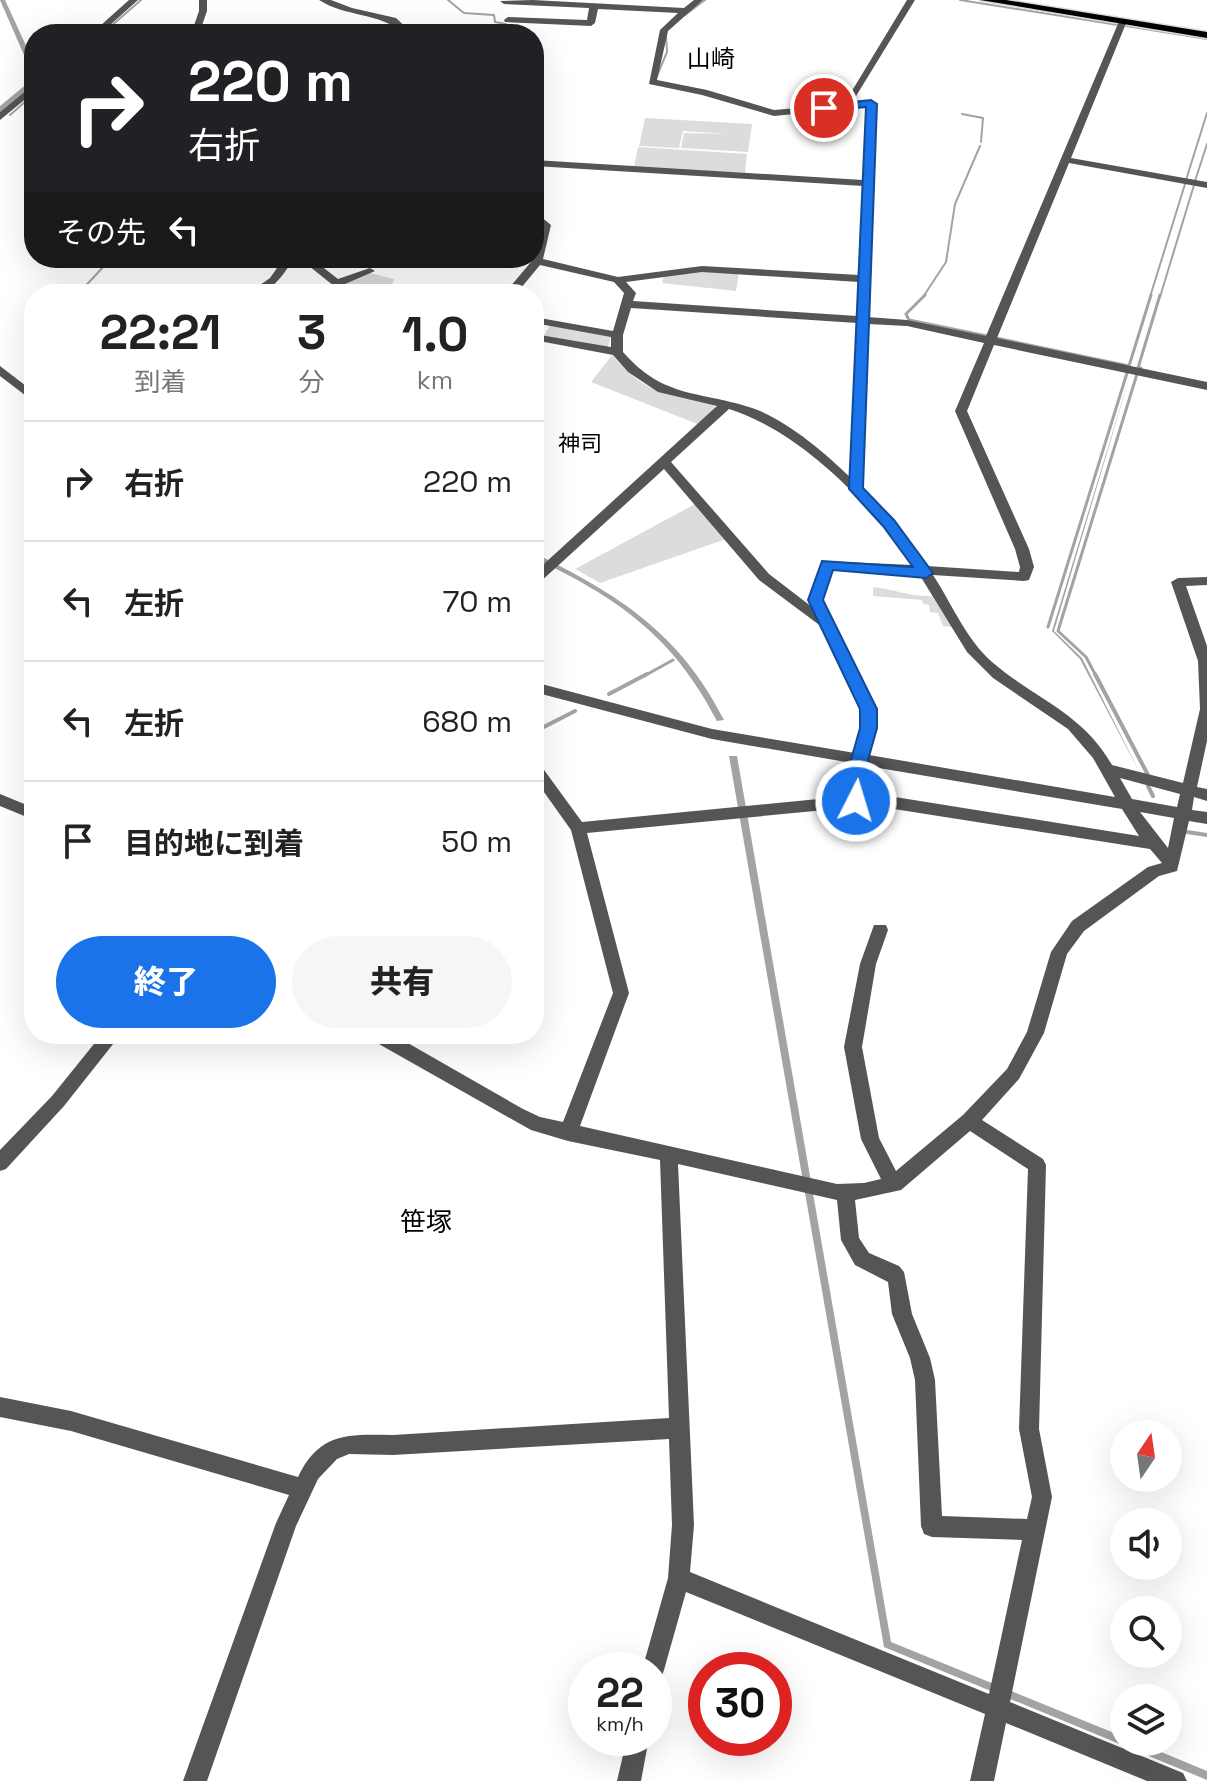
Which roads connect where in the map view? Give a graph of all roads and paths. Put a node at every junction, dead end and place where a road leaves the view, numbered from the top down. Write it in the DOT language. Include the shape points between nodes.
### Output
graph roads {
  1 [pos="115,0"];
  2 [pos="134,0"];
  3 [pos="203,0"];
  4 [pos="326,0"];
  5 [pos="504,0"];
  6 [pos="699,0"];
  7 [pos="911,0"];
  8 [pos="985,0"];
  9 [pos="371,4"];
  10 [pos="594,6"];
  11 [pos="121,11"];
  12 [pos="354,11"];
  13 [pos="686,11"];
  14 [pos="508,20"];
  15 [pos="1123,21"];
  16 [pos="106,24"];
  17 [pos="198,24"];
  18 [pos="398,24"];
  19 [pos="510,24"];
  20 [pos="1207,35"];
  21 [pos="24,96"];
  22 [pos="849,105"];
  23 [pos="0,117"];
  24 [pos="1066,160"];
  25 [pos="544,164"];
  26 [pos="869,183"];
  27 [pos="1207,185"];
  28 [pos="544,263"];
  29 [pos="282,268"];
  30 [pos="321,268"];
  31 [pos="370,271"];
  32 [pos="863,279"];
  33 [pos="618,280"];
  34 [pos="336,283"];
  35 [pos="268,284"];
  36 [pos="628,304"];
  37 [pos="863,321"];
  38 [pos="544,322"];
  39 [pos="617,335"];
  40 [pos="544,339"];
  41 [pos="989,340"];
  42 [pos="617,352"];
  43 [pos="0,370"];
  44 [pos="1207,386"];
  45 [pos="24,390"];
  46 [pos="725,406"];
  47 [pos="665,462"];
  48 [pos="856,489"];
  49 [pos="544,571"];
  50 [pos="926,573"];
  51 [pos="1207,581"];
  52 [pos="1190,618"];
  53 [pos="1207,619"];
  54 [pos="825,625"];
  55 [pos="544,690"];
  56 [pos="860,760"];
  57 [pos="1108,769"];
  58 [pos="544,781"];
  59 [pos="1188,790"];
  60 [pos="1207,795"];
  61 [pos="857,797"];
  62 [pos="0,800"];
  63 [pos="1127,806"];
  64 [pos="24,810"];
  65 [pos="1184,814"];
  66 [pos="1207,818"];
  67 [pos="578,828"];
  68 [pos="1154,844"];
  69 [pos="1172,863"];
  70 [pos="880,930"];
  71 [pos="104,1044"];
  72 [pos="411,1044"];
  73 [pos="969,1121"];
  74 [pos="568,1133"];
  75 [pos="669,1155"];
  76 [pos="0,1163"];
  77 [pos="894,1184"];
  78 [pos="845,1192"];
  79 [pos="0,1407"];
  80 [pos="678,1428"];
  81 [pos="301,1488"];
  82 [pos="1035,1530"];
  83 [pos="679,1578"];
  84 [pos="658,1652"];
  85 [pos="997,1707"];
  86 [pos="634,1756"];
  87 [pos="195,1781"];
  88 [pos="629,1781"];
  89 [pos="982,1781"];
  90 [pos="1175,1781"];
  1 -- 11 [label="street"];
  2 -- 11 [label="street"];
  3 -- 17 [label="street"];
  4 -- 12 [label="street"];
  5 -- 10 [label="street"];
  5 -- 14 [label="street"];
  6 -- 13 [label="street"];
  7 -- 22 [label="street"];
  8 -- 15 [label="main road"];
  9 -- 12 [label="street"];
  10 -- 13 [label="street"];
  10 -- 14 [label="street" via="591,23"];
  11 -- 16 [label="street"];
  12 -- 18 [label="street"];
  13 -- 22 [label="street" via="664,30 652,82 774,113"];
  14 -- 19 [label="street"];
  15 -- 20 [label="main road"];
  15 -- 24 [label="street"];
  21 -- 23 [label="street"];
  22 -- 26 [label="street" via="871,104"];
  24 -- 27 [label="street"];
  24 -- 41 [label="street"];
  25 -- 26 [label="street"];
  26 -- 32 [label="street"];
  28 -- 33 [label="street"];
  29 -- 35 [label="street"];
  30 -- 34 [label="street"];
  31 -- 34 [label="street"];
  32 -- 33 [label="street" via="693,269"];
  32 -- 37 [label="street"];
  33 -- 36 [label="street" via="630,293"];
  36 -- 37 [label="street"];
  36 -- 39 [label="street"];
  37 -- 41 [label="street" via="907,323"];
  37 -- 48 [label="street"];
  38 -- 39 [label="street"];
  39 -- 42 [label="street"];
  40 -- 42 [label="street"];
  41 -- 44 [label="street"];
  41 -- 50 [label="street" via="961,411 1027,567 1024,577"];
  42 -- 46 [label="street" via="643,382"];
  43 -- 45 [label="street"];
  46 -- 47 [label="street"];
  46 -- 48 [label="street" via="771,421"];
  47 -- 49 [label="street"];
  47 -- 54 [label="street" via="764,577"];
  48 -- 50 [label="street"];
  50 -- 54 [label="street" via="827,564 815,600"];
  50 -- 57 [label="street" via="972,650 1004,680 1057,711"];
  51 -- 52 [label="street" via="1178,582"];
  52 -- 53 [label="street"];
  52 -- 59 [label="street" via="1205,661 1207,709"];
  54 -- 56 [label="street" via="869,709"];
  55 -- 56 [label="street" via="661,723"];
  56 -- 61 [label="street"];
  56 -- 63 [label="street"];
  57 -- 59 [label="street"];
  57 -- 63 [label="street"];
  58 -- 67 [label="street"];
  59 -- 60 [label="street"];
  59 -- 65 [label="street"];
  61 -- 67 [label="street"];
  61 -- 68 [label="street"];
  62 -- 64 [label="street"];
  63 -- 65 [label="street"];
  63 -- 68 [label="street"];
  65 -- 66 [label="street"];
  65 -- 69 [label="street"];
  67 -- 74 [label="street" via="621,993"];
  68 -- 69 [label="street"];
  69 -- 73 [label="street" via="1078,926 1059,952 1035,1033 1013,1074"];
  70 -- 77 [label="street" via="868,964 853,1047 870,1139"];
  71 -- 76 [label="street"];
  72 -- 74 [label="street" via="497,1106"];
  73 -- 77 [label="street"];
  73 -- 82 [label="street" via="1037,1165 1029,1423 1042,1497"];
  74 -- 75 [label="street"];
  75 -- 78 [label="street"];
  75 -- 80 [label="street"];
  77 -- 78 [label="street"];
  78 -- 82 [label="street" via="850,1240 862,1259 897,1278 902,1314 920,1358 932,1526"];
  79 -- 81 [label="street" via="71,1421"];
  80 -- 81 [label="street" via="349,1444 330,1451"];
  80 -- 83 [label="street" via="683,1525"];
  81 -- 87 [label="street"];
  82 -- 85 [label="street"];
  83 -- 84 [label="street"];
  83 -- 85 [label="street"];
  85 -- 89 [label="street"];
  85 -- 90 [label="street"];
  86 -- 88 [label="street"];
}
